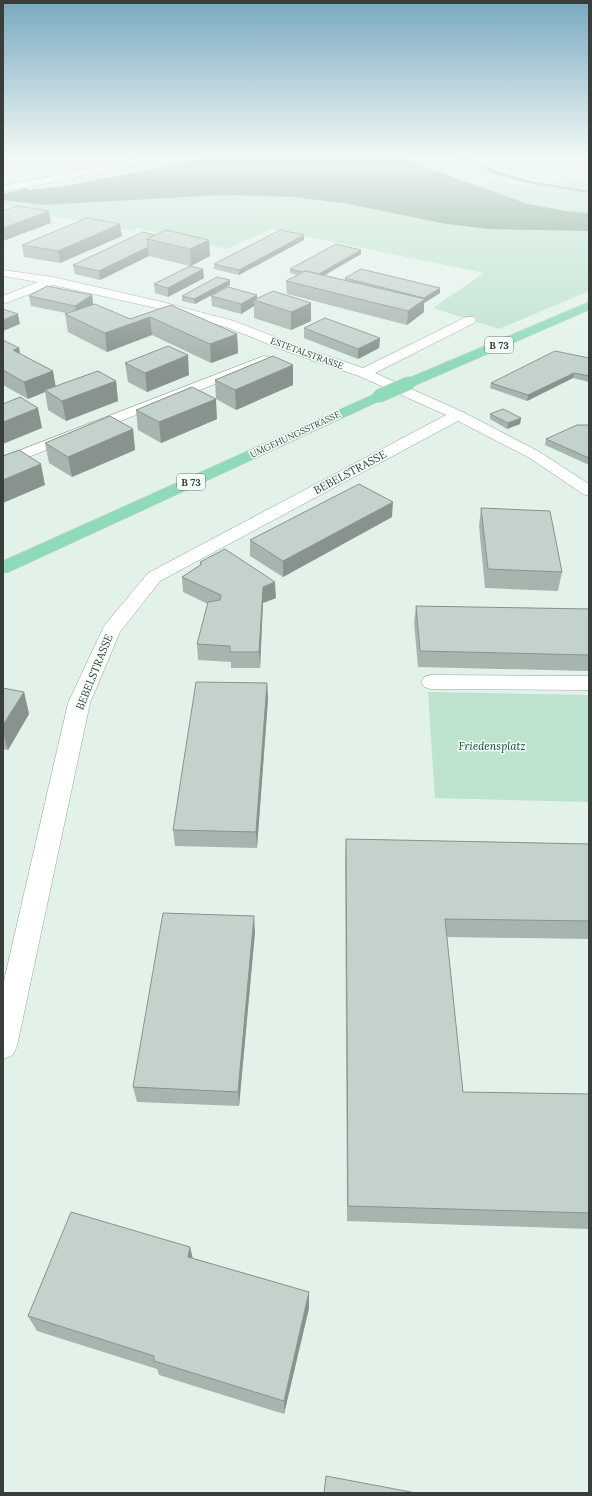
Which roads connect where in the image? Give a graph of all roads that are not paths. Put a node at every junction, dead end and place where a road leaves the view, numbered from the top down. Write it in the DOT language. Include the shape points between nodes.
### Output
graph roads {
  1 [pos="3,273"];
  2 [pos="54,281"];
  3 [pos="3,300"];
  4 [pos="589,306"];
  5 [pos="470,320"];
  6 [pos="293,349"];
  7 [pos="364,373"];
  8 [pos="458,414"];
  9 [pos="3,462"];
  10 [pos="589,491"];
  11 [pos="3,568"];
  12 [pos="431,682"];
  13 [pos="589,683"];
  14 [pos="3,1046"];
  1 -- 2 [label="street, ESTETALSTRASSE"];
  2 -- 3 [label="street"];
  2 -- 6 [label="street, ESTETALSTRASSE" via="230,324"];
  4 -- 11 [label="main road, UMGEHUNGSSTRASSE / B 73, bridge" via="379,396"];
  5 -- 7 [label="street"];
  6 -- 7 [label="street, ESTETALSTRASSE"];
  6 -- 9 [label="street"];
  7 -- 8 [label="street, ESTETALSTRASSE"];
  8 -- 10 [label="street, ESTETALSTRASSE" via="533,454"];
  8 -- 14 [label="street, BEBELSTRASSE" via="154,577 111,630 79,703"];
  12 -- 13 [label="street"];
}
